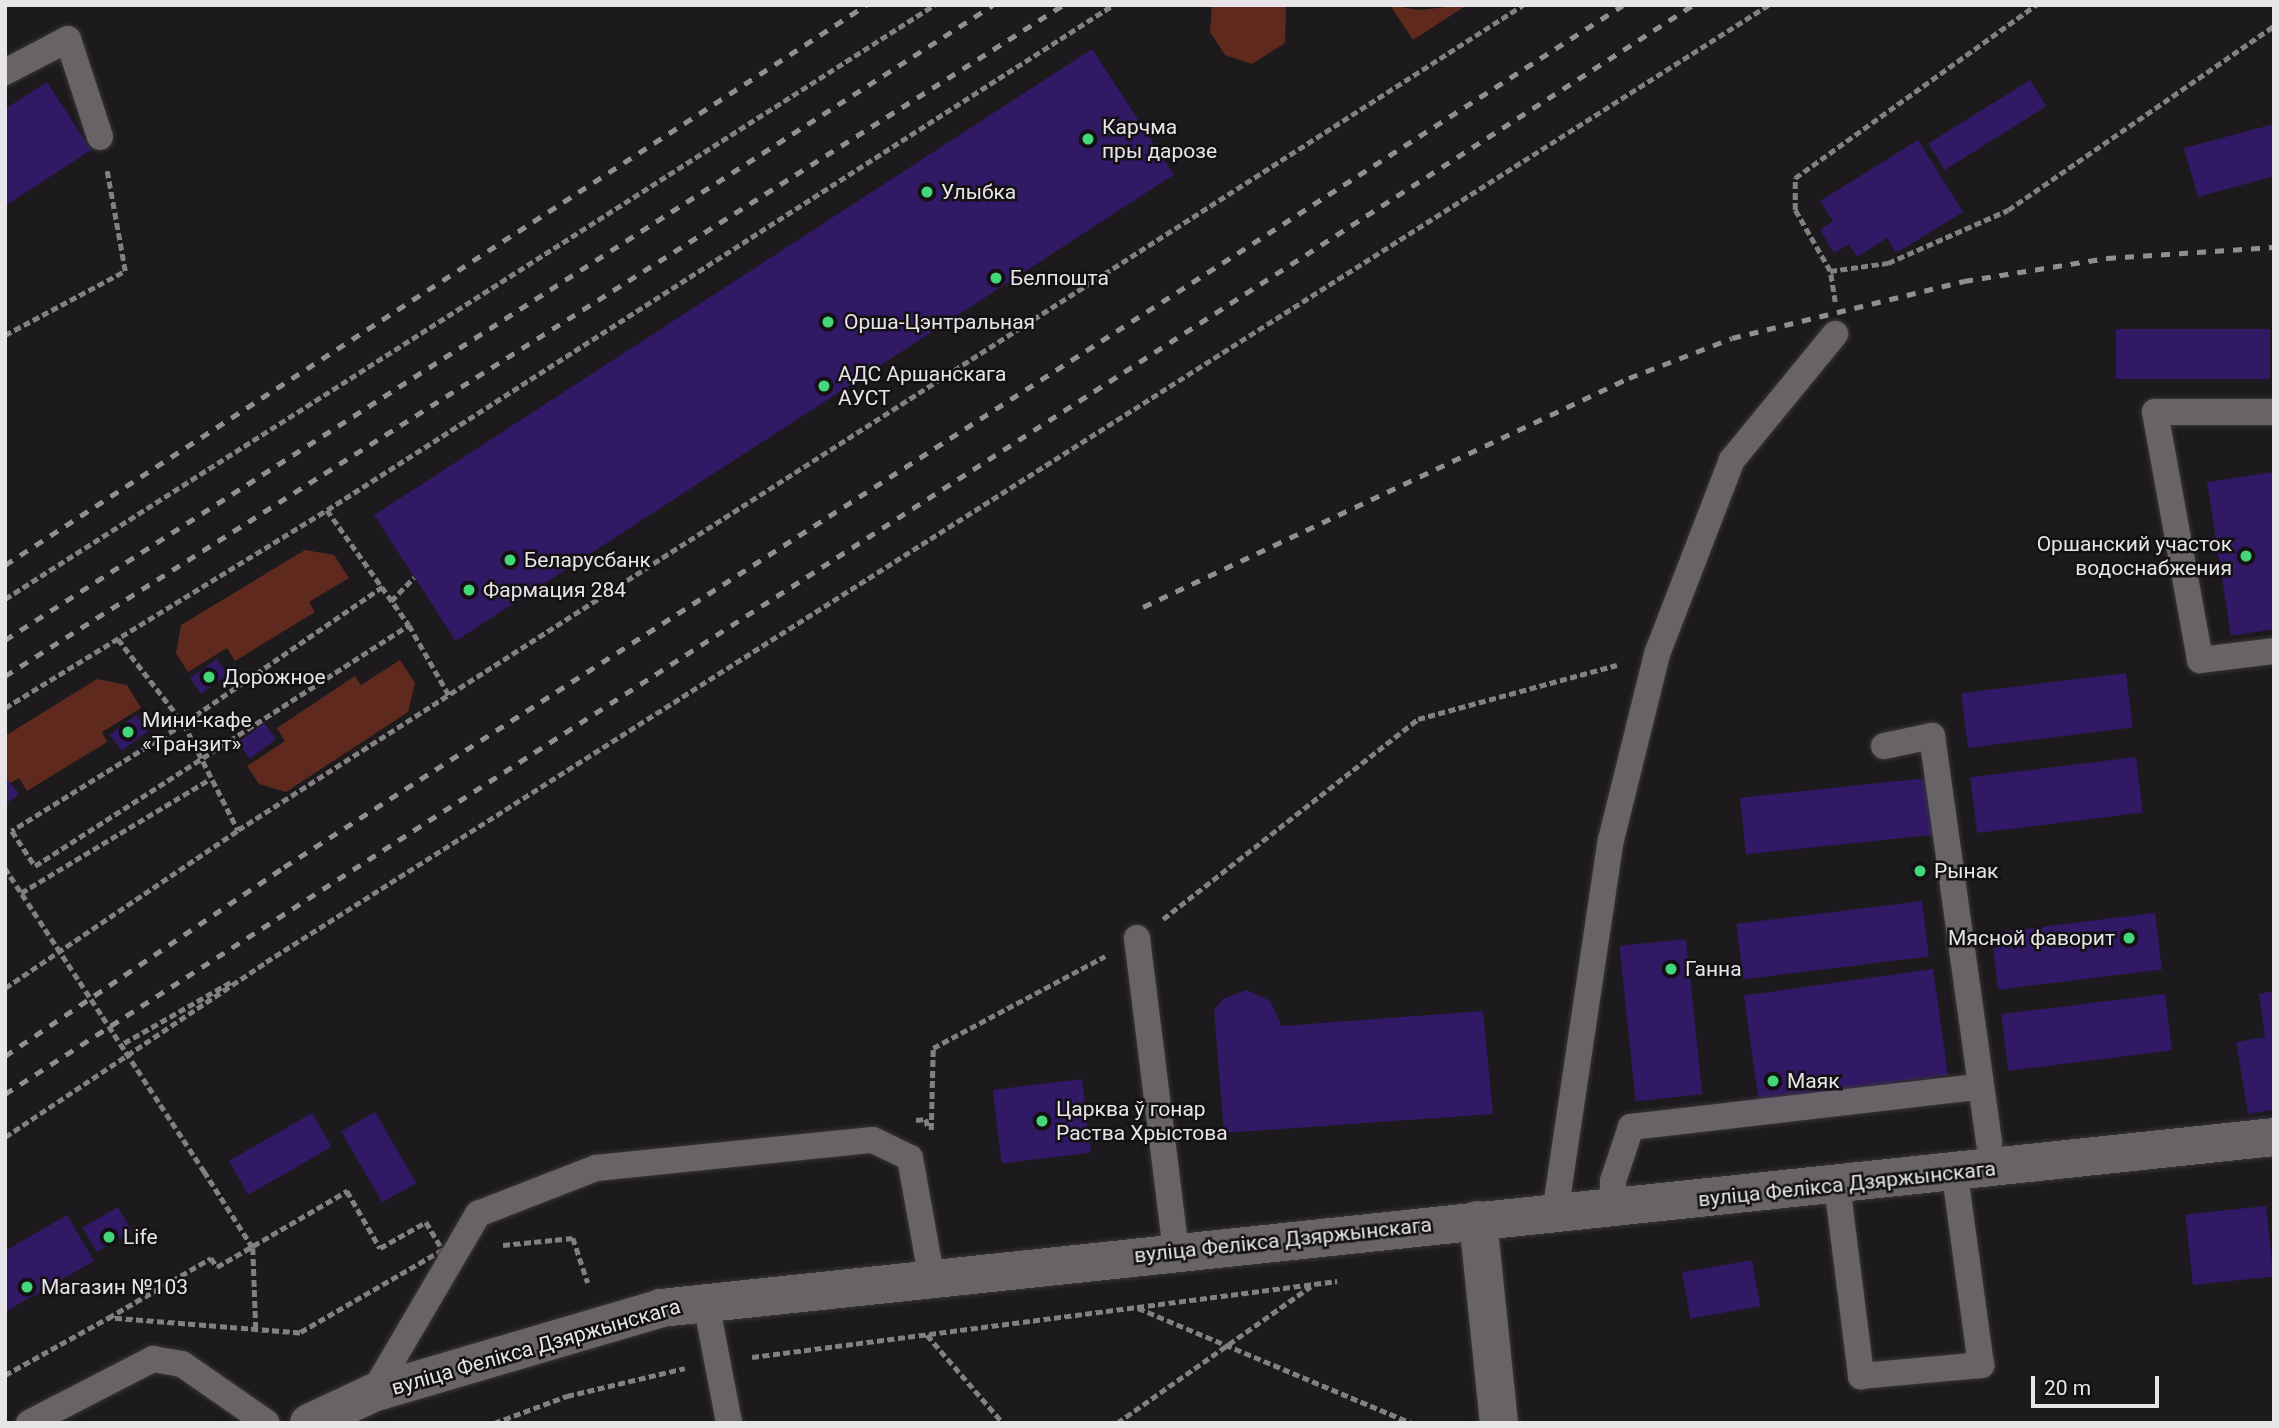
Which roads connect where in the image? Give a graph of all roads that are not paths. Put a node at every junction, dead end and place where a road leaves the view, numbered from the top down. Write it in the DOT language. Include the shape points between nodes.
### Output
graph roads {
  1 [pos="5,72"];
  2 [pos="100,137"];
  3 [pos="1835,334"];
  4 [pos="2274,412"];
  5 [pos="2274,651"];
  6 [pos="1884,746"];
  7 [pos="1138,938"];
  8 [pos="1978,1087"];
  9 [pos="2274,1137"];
  10 [pos="1989,1143"];
  11 [pos="1955,1174"];
  12 [pos="1838,1185"];
  13 [pos="1613,1207"];
  14 [pos="1555,1213"];
  15 [pos="1478,1220"];
  16 [pos="1176,1250"];
  17 [pos="931,1275"];
  18 [pos="706,1303"];
  19 [pos="373,1393"];
  20 [pos="29,1423"];
  21 [pos="267,1423"];
  22 [pos="309,1423"];
  23 [pos="729,1423"];
  24 [pos="1499,1423"];
  1 -- 2 [label="lane" via="68,39"];
  3 -- 14 [label="lane" via="1732,460 1657,654 1611,840"];
  4 -- 5 [label="lane" via="2155,412 2200,660"];
  6 -- 8 [label="lane" via="1932,737"];
  7 -- 16 [label="lane"];
  8 -- 10 [label="lane"];
  8 -- 13 [label="lane" via="1631,1127 1613,1181"];
  9 -- 11 [label="street, вуліца Фелікса Дзяржынскага"];
  11 -- 12 [label="street, вуліца Фелікса Дзяржынскага"];
  11 -- 12 [label="lane" via="1981,1365 1861,1376"];
  12 -- 13 [label="street, вуліца Фелікса Дзяржынскага"];
  13 -- 14 [label="street, вуліца Фелікса Дзяржынскага"];
  14 -- 15 [label="street, вуліца Фелікса Дзяржынскага"];
  15 -- 16 [label="street, вуліца Фелікса Дзяржынскага"];
  15 -- 24 [label="street"];
  16 -- 17 [label="street, вуліца Фелікса Дзяржынскага"];
  17 -- 18 [label="street, вуліца Фелікса Дзяржынскага"];
  17 -- 19 [label="lane" via="910,1158 873,1140 596,1168 478,1213"];
  18 -- 19 [label="street, вуліца Фелікса Дзяржынскага" via="662,1308"];
  18 -- 23 [label="lane"];
  19 -- 22 [label="street, вуліца Фелікса Дзяржынскага"];
  20 -- 21 [label="lane" via="153,1359 182,1364"];
}
